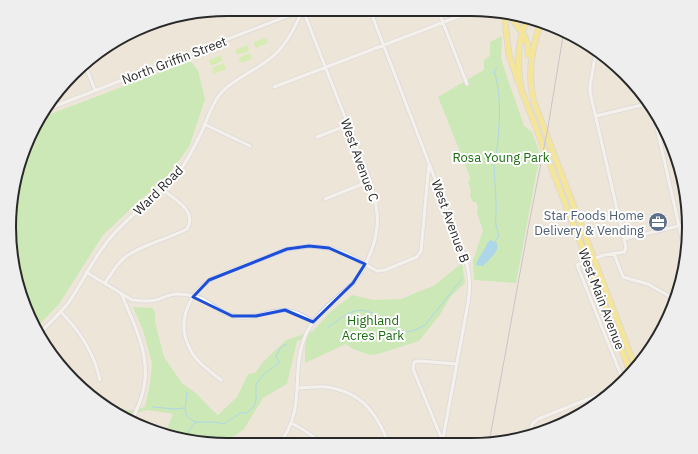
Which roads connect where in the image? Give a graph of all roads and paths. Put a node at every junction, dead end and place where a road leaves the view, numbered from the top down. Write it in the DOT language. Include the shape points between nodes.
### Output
graph roads {
  1 [pos="287,16"];
  2 [pos="300,16"];
  3 [pos="305,16"];
  4 [pos="372,16"];
  5 [pos="440,16"];
  6 [pos="460,16"];
  7 [pos="505,19"];
  8 [pos="514,20"];
  9 [pos="442,23"];
  10 [pos="526,23"];
  11 [pos="539,27"];
  12 [pos="522,32"];
  13 [pos="384,46"];
  14 [pos="595,57"];
  15 [pos="325,68"];
  16 [pos="87,69"];
  17 [pos="467,84"];
  18 [pos="274,87"];
  19 [pos="521,89"];
  20 [pos="95,90"];
  21 [pos="532,95"];
  22 [pos="642,105"];
  23 [pos="55,106"];
  24 [pos="596,116"];
  25 [pos="204,124"];
  26 [pos="348,125"];
  27 [pos="657,128"];
  28 [pos="317,137"];
  29 [pos="250,146"];
  30 [pos="429,162"];
  31 [pos="370,181"];
  32 [pos="162,189"];
  33 [pos="325,199"];
  34 [pos="680,226"];
  35 [pos="682,237"];
  36 [pos="624,239"];
  37 [pos="614,254"];
  38 [pos="594,259"];
  39 [pos="588,261"];
  40 [pos="366,264"];
  41 [pos="86,272"];
  42 [pos="106,283"];
  43 [pos="121,293"];
  44 [pos="193,297"];
  45 [pos="670,297"];
  46 [pos="60,311"];
  47 [pos="313,322"];
  48 [pos="43,330"];
  49 [pos="633,361"];
  50 [pos="457,364"];
  51 [pos="629,367"];
  52 [pos="621,375"];
  53 [pos="100,380"];
  54 [pos="221,380"];
  55 [pos="298,388"];
  56 [pos="597,395"];
  57 [pos="134,416"];
  58 [pos="291,423"];
  59 [pos="531,430"];
  60 [pos="283,438"];
  61 [pos="315,438"];
  62 [pos="386,438"];
  63 [pos="440,438"];
  64 [pos="443,438"];
  1 -- 20 [label="street, North Griffin Street"];
  2 -- 25 [label="street, Ward Road" via="280,49 267,61 234,80 220,94"];
  3 -- 15 [label="street, West Avenue C"];
  4 -- 13 [label="street, West Avenue B"];
  5 -- 9 [label="street"];
  6 -- 9 [label="street"];
  7 -- 19 [label="main road" via="510,59"];
  8 -- 12 [label="main road"];
  9 -- 13 [label="street"];
  9 -- 17 [label="street"];
  10 -- 12 [label="main road, West Main Avenue"];
  11 -- 21 [label="main road, West Main Avenue" via="530,62"];
  12 -- 19 [label="main road, West Main Avenue" via="518,50"];
  12 -- 21 [label="main road" via="528,47 527,79"];
  13 -- 15 [label="street"];
  13 -- 30 [label="street, West Avenue B"];
  14 -- 24 [label="street" via="590,86"];
  15 -- 18 [label="street"];
  15 -- 26 [label="street, West Avenue C"];
  16 -- 20 [label="street"];
  19 -- 39 [label="main road, West Main Avenue"];
  20 -- 23 [label="street, North Griffin Street"];
  21 -- 38 [label="main road, West Main Avenue"];
  22 -- 24 [label="street"];
  24 -- 36 [label="street"];
  25 -- 29 [label="street"];
  25 -- 32 [label="street, Ward Road" via="192,152"];
  26 -- 28 [label="street"];
  26 -- 31 [label="street, West Avenue C"];
  27 -- 34 [label="street"];
  30 -- 40 [label="street" via="421,251 417,257 385,270 377,271"];
  30 -- 50 [label="street, West Avenue B" via="468,268 469,298"];
  31 -- 33 [label="street"];
  31 -- 40 [label="street, West Avenue C" via="378,216 373,249"];
  32 -- 41 [label="street, Ward Road" via="111,236"];
  32 -- 42 [label="street" via="191,216 187,230 129,255 116,267"];
  34 -- 35 [label="street"];
  34 -- 36 [label="street"];
  36 -- 37 [label="street" via="625,251"];
  37 -- 38 [label="street"];
  37 -- 45 [label="street" via="622,277 648,284"];
  38 -- 39 [label="street"];
  38 -- 49 [label="main road, West Main Avenue"];
  39 -- 51 [label="main road, West Main Avenue"];
  39 -- 52 [label="street" via="577,265"];
  40 -- 44 [label="street" via="329,248 309,246 287,249 209,280"];
  40 -- 47 [label="street, West Avenue C" via="352,284 319,313"];
  41 -- 42 [label="street"];
  41 -- 46 [label="street, Ward Road"];
  42 -- 43 [label="street"];
  43 -- 44 [label="street" via="140,302 176,294"];
  43 -- 57 [label="street" via="146,361 146,380"];
  44 -- 47 [label="street" via="200,298 232,316 256,316 285,310 306,316"];
  44 -- 54 [label="street" via="185,315 185,336 197,360"];
  46 -- 48 [label="street, Ward Road"];
  46 -- 53 [label="street" via="87,344 95,360"];
  47 -- 55 [label="street, West Avenue C" via="300,351"];
  50 -- 63 [label="street" via="414,362 413,369"];
  50 -- 64 [label="street, West Avenue B"];
  55 -- 58 [label="street, West Avenue C"];
  55 -- 62 [label="street" via="326,387 360,399 370,408"];
  56 -- 59 [label="street" via="538,419 532,424"];
  58 -- 60 [label="street, West Avenue C"];
  58 -- 61 [label="street"];
}
